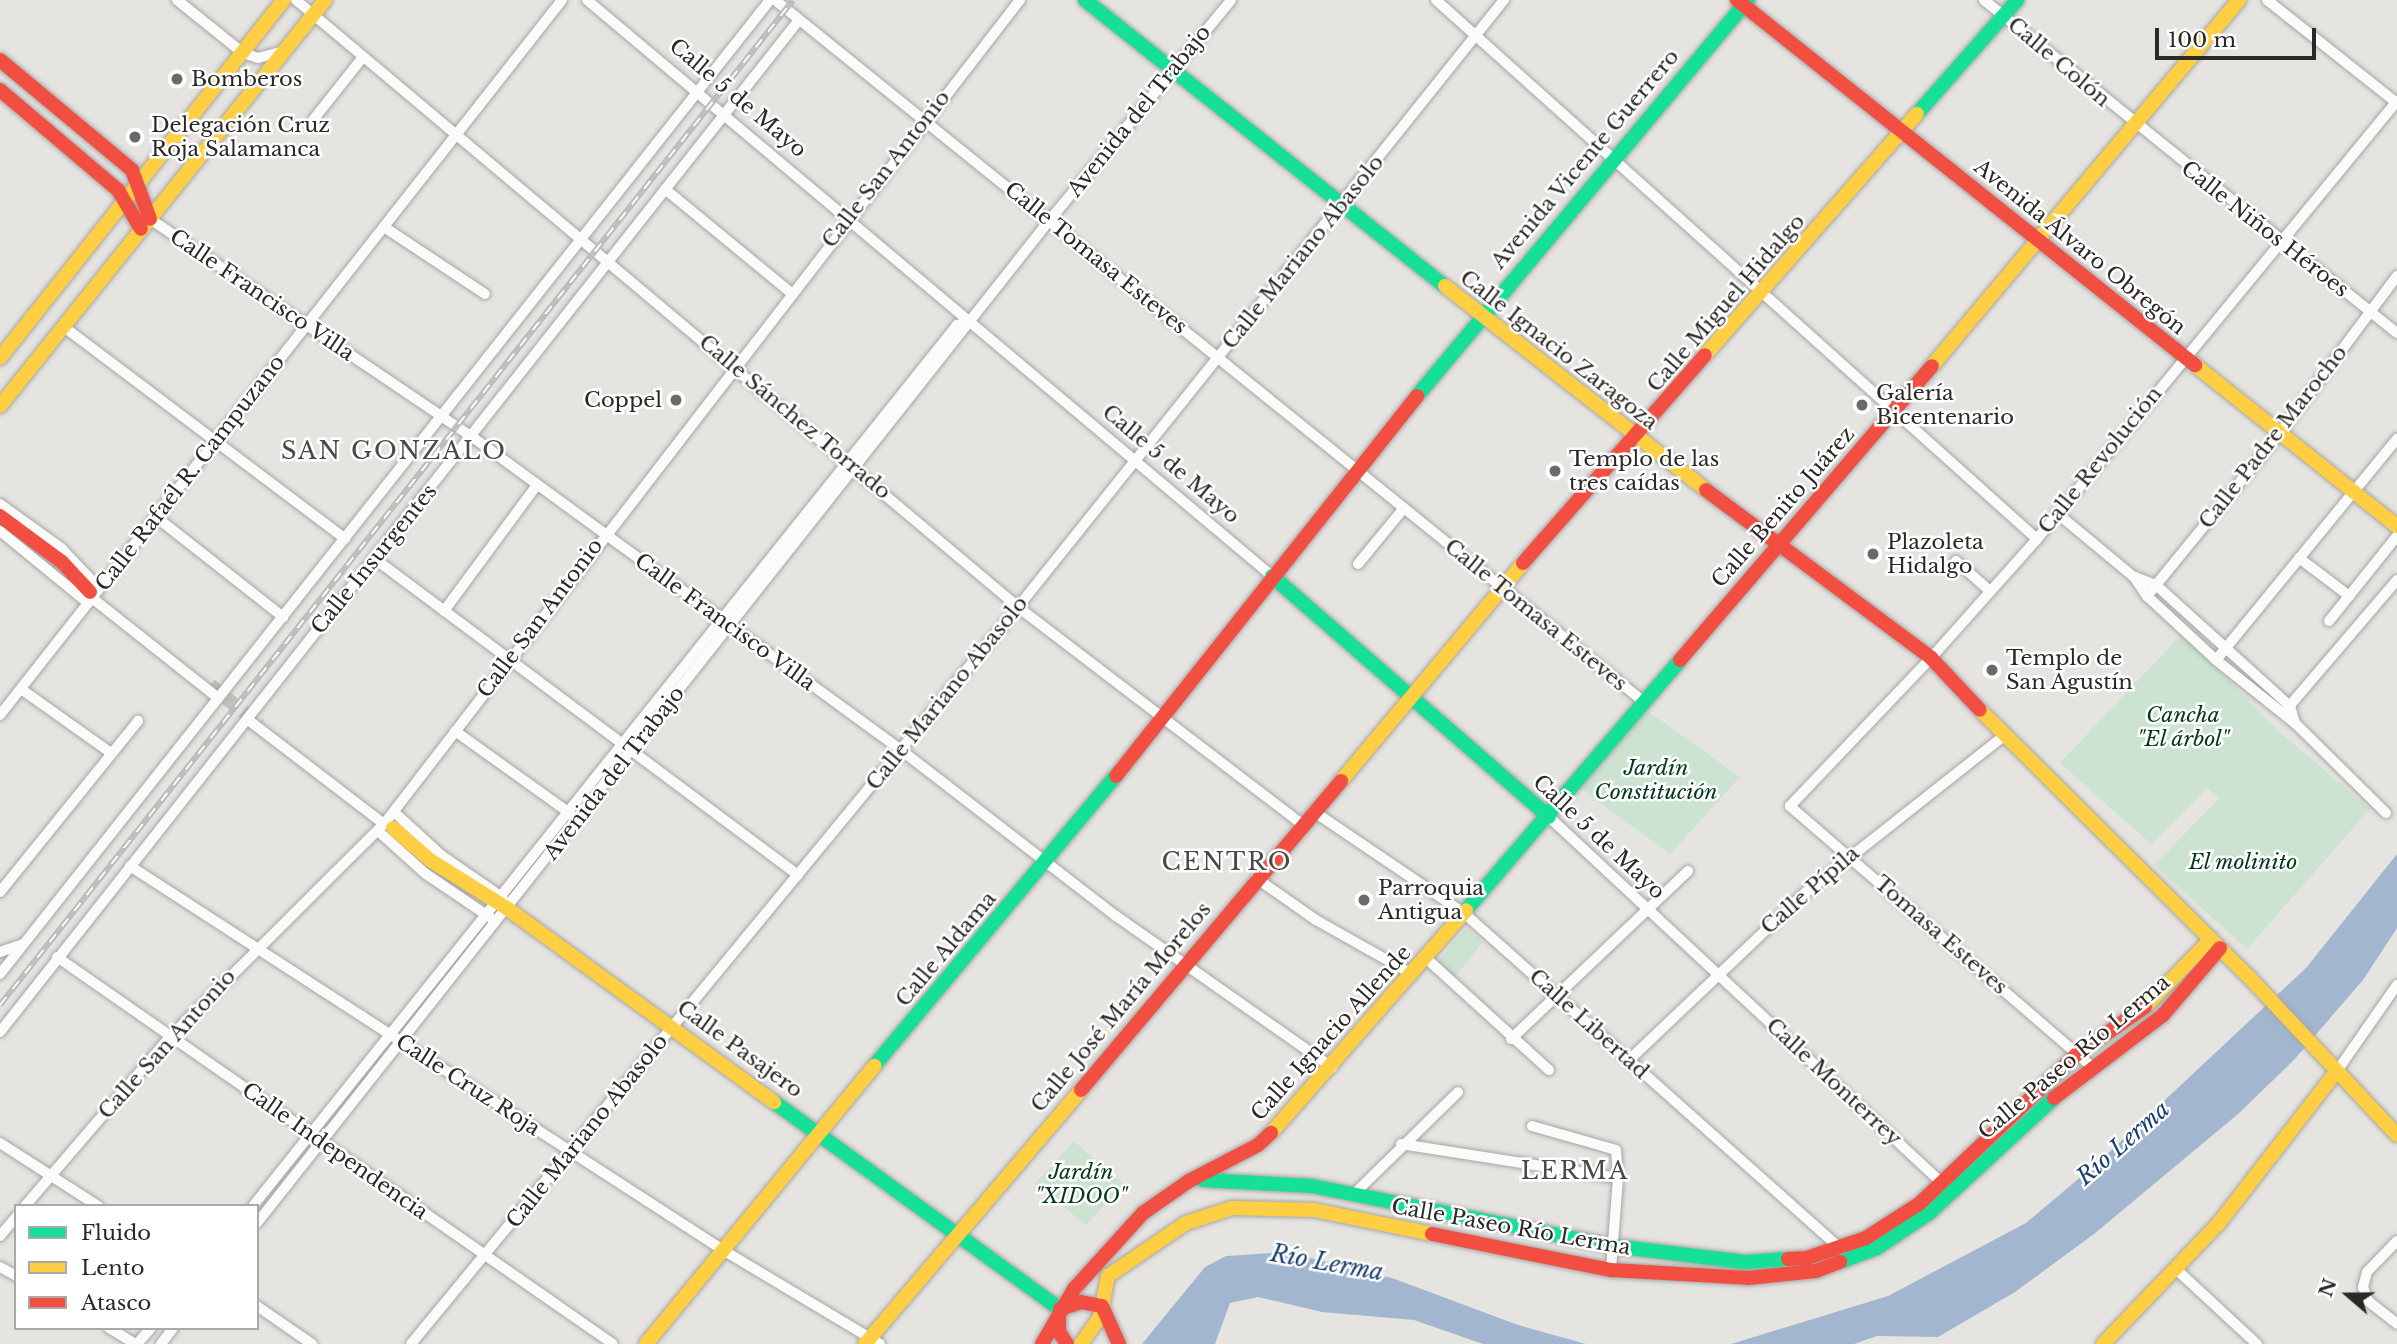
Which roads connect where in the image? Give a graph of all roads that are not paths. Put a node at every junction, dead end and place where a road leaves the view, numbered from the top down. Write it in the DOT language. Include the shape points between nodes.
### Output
graph roads {
  1 [pos="177,0"];
  2 [pos="284,0"];
  3 [pos="296,0"];
  4 [pos="325,0"];
  5 [pos="562,0"];
  6 [pos="587,0"];
  7 [pos="773,0"];
  8 [pos="1020,0"];
  9 [pos="1085,0"];
  10 [pos="1231,0"];
  11 [pos="1436,0"];
  12 [pos="1504,0"];
  13 [pos="1984,0"];
  14 [pos="2017,0"];
  15 [pos="2239,0"];
  16 [pos="2267,0"];
  17 [pos="1743,2"];
  18 [pos="313,15"];
  19 [pos="2003,16"];
  20 [pos="799,20"];
  21 [pos="1476,37"];
  22 [pos="288,46"];
  23 [pos="243,53"];
  24 [pos="363,57"];
  25 [pos="0,60"];
  26 [pos="1173,70"];
  27 [pos="0,90"];
  28 [pos="697,92"];
  29 [pos="2397,102"];
  30 [pos="194,114"];
  31 [pos="724,114"];
  32 [pos="313,120"];
  33 [pos="924,120"];
  34 [pos="2134,125"];
  35 [pos="1899,130"];
  36 [pos="219,132"];
  37 [pos="456,136"];
  38 [pos="1614,156"];
  39 [pos="140,183"];
  40 [pos="665,189"];
  41 [pos="124,201"];
  42 [pos="1341,204"];
  43 [pos="848,218"];
  44 [pos="1049,221"];
  45 [pos="146,224"];
  46 [pos="384,227"];
  47 [pos="581,238"];
  48 [pos="2039,241"];
  49 [pos="2280,241"];
  50 [pos="608,261"];
  51 [pos="2397,276"];
  52 [pos="790,292"];
  53 [pos="1763,292"];
  54 [pos="485,294"];
  55 [pos="2370,311"];
  56 [pos="1481,316"];
  57 [pos="969,322"];
  58 [pos="306,326"];
  59 [pos="64,327"];
  60 [pos="24,328"];
  61 [pos="2397,332"];
  62 [pos="1218,356"];
  63 [pos="2184,356"];
  64 [pos="0,358"];
  65 [pos="39,358"];
  66 [pos="734,366"];
  67 [pos="0,406"];
  68 [pos="1894,411"];
  69 [pos="440,415"];
  70 [pos="2280,433"];
  71 [pos="472,437"];
  72 [pos="1635,437"];
  73 [pos="2397,439"];
  74 [pos="215,441"];
  75 [pos="1134,461"];
  76 [pos="852,464"];
  77 [pos="1358,469"];
  78 [pos="537,485"];
  79 [pos="2353,491"];
  80 [pos="0,504"];
  81 [pos="1404,508"];
  82 [pos="2058,514"];
  83 [pos="0,516"];
  84 [pos="156,517"];
  85 [pos="2397,526"];
  86 [pos="0,531"];
  87 [pos="605,533"];
  88 [pos="2397,536"];
  89 [pos="2037,538"];
  90 [pos="345,539"];
  91 [pos="1776,546"];
  92 [pos="2299,558"];
  93 [pos="374,559"];
  94 [pos="1956,561"];
  95 [pos="1358,564"];
  96 [pos="1272,576"];
  97 [pos="2134,577"];
  98 [pos="2397,580"];
  99 [pos="2156,585"];
  100 [pos="1500,589"];
  101 [pos="1990,592"];
  102 [pos="92,595"];
  103 [pos="2147,596"];
  104 [pos="2349,596"];
  105 [pos="1018,607"];
  106 [pos="443,611"];
  107 [pos="283,617"];
  108 [pos="2329,621"];
  109 [pos="727,622"];
  110 [pos="2226,648"];
  111 [pos="1931,658"];
  112 [pos="509,660"];
  113 [pos="2216,660"];
  114 [pos="21,688"];
  115 [pos="1409,696"];
  116 [pos="217,697"];
  117 [pos="1644,702"];
  118 [pos="2290,706"];
  119 [pos="0,715"];
  120 [pos="2281,716"];
  121 [pos="247,719"];
  122 [pos="1161,720"];
  123 [pos="138,721"];
  124 [pos="2295,723"];
  125 [pos="455,730"];
  126 [pos="2004,736"];
  127 [pos="622,744"];
  128 [pos="901,750"];
  129 [pos="631,751"];
  130 [pos="111,753"];
  131 [pos="1790,806"];
  132 [pos="1313,811"];
  133 [pos="394,812"];
  134 [pos="568,812"];
  135 [pos="2386,813"];
  136 [pos="1549,817"];
  137 [pos="578,819"];
  138 [pos="1301,824"];
  139 [pos="385,828"];
  140 [pos="1850,855"];
  141 [pos="1046,864"];
  142 [pos="130,866"];
  143 [pos="1688,871"];
  144 [pos="798,875"];
  145 [pos="1256,878"];
  146 [pos="0,892"];
  147 [pos="500,905"];
  148 [pos="1648,909"];
  149 [pos="1465,914"];
  150 [pos="497,922"];
  151 [pos="2215,943"];
  152 [pos="23,944"];
  153 [pos="255,947"];
  154 [pos="0,952"];
  155 [pos="57,957"];
  156 [pos="1427,959"];
  157 [pos="1187,966"];
  158 [pos="1717,972"];
  159 [pos="0,973"];
  160 [pos="1412,974"];
  161 [pos="2397,985"];
  162 [pos="1557,996"];
  163 [pos="673,1027"];
  164 [pos="0,1032"];
  165 [pos="390,1034"];
  166 [pos="169,1038"];
  167 [pos="1511,1039"];
  168 [pos="401,1041"];
  169 [pos="2077,1054"];
  170 [pos="1629,1060"];
  171 [pos="2091,1066"];
  172 [pos="1332,1067"];
  173 [pos="1549,1070"];
  174 [pos="2337,1071"];
  175 [pos="1458,1092"];
  176 [pos="1532,1126"];
  177 [pos="818,1132"];
  178 [pos="310,1134"];
  179 [pos="2397,1135"];
  180 [pos="322,1142"];
  181 [pos="0,1143"];
  182 [pos="1401,1144"];
  183 [pos="571,1152"];
  184 [pos="49,1177"];
  185 [pos="1618,1178"];
  186 [pos="1189,1181"];
  187 [pos="1946,1187"];
  188 [pos="1353,1195"];
  189 [pos="27,1204"];
  190 [pos="94,1204"];
  191 [pos="255,1204"];
  192 [pos="14,1219"];
  193 [pos="259,1221"];
  194 [pos="956,1233"];
  195 [pos="0,1236"];
  196 [pos="2397,1241"];
  197 [pos="1613,1246"];
  198 [pos="1112,1247"];
  199 [pos="1840,1247"];
  200 [pos="723,1250"];
  201 [pos="485,1255"];
  202 [pos="1851,1257"];
  203 [pos="1611,1270"];
  204 [pos="2177,1270"];
  205 [pos="1102,1284"];
  206 [pos="1102,1306"];
  207 [pos="259,1307"];
  208 [pos="1060,1309"];
  209 [pos="2397,1324"];
  210 [pos="112,1330"];
  211 [pos="149,1330"];
  212 [pos="872,1342"];
  213 [pos="137,1344"];
  214 [pos="312,1344"];
  215 [pos="411,1344"];
  216 [pos="613,1344"];
  217 [pos="646,1344"];
  218 [pos="1042,1344"];
  219 [pos="1068,1344"];
  220 [pos="1081,1344"];
  221 [pos="1119,1344"];
  222 [pos="2103,1344"];
  223 [pos="2257,1344"];
  1 -- 23 [label="street"];
  2 -- 23 [label="street"];
  3 -- 18 [label="street, Calle Sánchez Torrado"];
  4 -- 18 [label="street"];
  5 -- 37 [label="street, Calle Rafaél R. Campuzano"];
  6 -- 28 [label="street, Calle 5 de Mayo"];
  7 -- 20 [label="street, Calle Tomasa Esteves"];
  7 -- 28 [label="street, Calle Insurgentes"];
  8 -- 33 [label="street, Calle San Antonio"];
  9 -- 26 [label="street, Calle Ignacio Zaragoza"];
  10 -- 26 [label="street, Avenida del Trabajo"];
  11 -- 21 [label="street"];
  12 -- 21 [label="street, Calle Mariano Abasolo"];
  13 -- 19 [label="street, Calle Colón"];
  14 -- 19 [label="street, Calle Miguel Hidalgo"];
  15 -- 34 [label="street, Calle Benito Juárez"];
  16 -- 29 [label="street"];
  17 -- 35 [label="street, Avenida Álvaro Obregón"];
  17 -- 38 [label="street, Avenida Vicente Guerrero"];
  18 -- 22 [label="street"];
  18 -- 24 [label="street, Calle Sánchez Torrado"];
  19 -- 34 [label="street, Calle Colón"];
  19 -- 35 [label="street, Calle Miguel Hidalgo"];
  20 -- 31 [label="street, Calle Insurgentes"];
  20 -- 33 [label="street, Calle Tomasa Esteves"];
  21 -- 38 [label="street"];
  21 -- 42 [label="street, Calle Mariano Abasolo"];
  22 -- 23 [label="street" via="267,58"];
  22 -- 36 [label="street"];
  23 -- 30 [label="street"];
  24 -- 32 [label="street"];
  24 -- 37 [label="street, Calle Sánchez Torrado"];
  25 -- 39 [label="street" via="107,147"];
  26 -- 42 [label="street, Calle Ignacio Zaragoza"];
  26 -- 44 [label="street, Avenida del Trabajo"];
  27 -- 41 [label="street" via="118,190"];
  28 -- 31 [label="street, Calle 5 de Mayo"];
  28 -- 47 [label="street, Calle Insurgentes"];
  29 -- 49 [label="street, Calle Revolución"];
  30 -- 36 [label="street"];
  30 -- 39 [label="street"];
  31 -- 40 [label="street, Calle Insurgentes"];
  31 -- 43 [label="street, Calle 5 de Mayo"];
  33 -- 43 [label="street, Calle San Antonio"];
  33 -- 44 [label="street, Calle Tomasa Esteves"];
  34 -- 48 [label="street, Calle Benito Juárez"];
  34 -- 49 [label="street, Calle Niños Héroes"];
  35 -- 48 [label="street, Avenida Álvaro Obregón"];
  35 -- 53 [label="street, Calle Miguel Hidalgo"];
  36 -- 45 [label="street"];
  37 -- 46 [label="street, Calle Rafaél R. Campuzano"];
  37 -- 47 [label="street, Calle Sánchez Torrado"];
  38 -- 53 [label="street"];
  38 -- 56 [label="street, Avenida Vicente Guerrero"];
  39 -- 41 [label="street"];
  39 -- 45 [label="street"];
  40 -- 50 [label="street, Calle Insurgentes"];
  40 -- 52 [label="street"];
  41 -- 45 [label="street"];
  41 -- 60 [label="street"];
  42 -- 56 [label="street, Calle Ignacio Zaragoza"];
  42 -- 62 [label="street, Calle Mariano Abasolo"];
  43 -- 52 [label="street, Calle San Antonio"];
  43 -- 57 [label="street, Calle 5 de Mayo"];
  44 -- 57 [label="street, Avenida del Trabajo"];
  44 -- 62 [label="street, Calle Tomasa Esteves"];
  45 -- 58 [label="street, Calle Francisco Villa"];
  45 -- 59 [label="street"];
  46 -- 54 [label="street"];
  46 -- 58 [label="street, Calle Rafaél R. Campuzano"];
  47 -- 50 [label="street, Calle Sánchez Torrado"];
  47 -- 69 [label="street, Calle Insurgentes"];
  48 -- 63 [label="street, Avenida Álvaro Obregón"];
  48 -- 68 [label="street, Calle Benito Juárez"];
  49 -- 55 [label="street, Calle Niños Héroes"];
  49 -- 63 [label="street, Calle Revolución"];
  50 -- 66 [label="street, Calle Sánchez Torrado"];
  50 -- 71 [label="street, Calle Insurgentes"];
  51 -- 55 [label="street, Calle Padre Marocho"];
  52 -- 66 [label="street, Calle San Antonio"];
  53 -- 68 [label="street"];
  53 -- 72 [label="street, Calle Miguel Hidalgo"];
  55 -- 61 [label="street, Calle Niños Héroes"];
  55 -- 70 [label="street, Calle Padre Marocho"];
  56 -- 72 [label="street, Calle Ignacio Zaragoza"];
  56 -- 77 [label="street, Avenida Vicente Guerrero"];
  57 -- 75 [label="street, Calle 5 de Mayo"];
  57 -- 76 [label="street, Avenida del Trabajo" via="957,325"];
  58 -- 69 [label="street, Calle Francisco Villa"];
  58 -- 74 [label="street, Calle Rafaél R. Campuzano"];
  59 -- 65 [label="street"];
  59 -- 74 [label="street"];
  60 -- 64 [label="street"];
  60 -- 65 [label="street" via="39,339"];
  62 -- 75 [label="street, Calle Mariano Abasolo"];
  62 -- 77 [label="street, Calle Tomasa Esteves"];
  63 -- 70 [label="street, Avenida Álvaro Obregón"];
  63 -- 82 [label="street, Calle Revolución"];
  65 -- 67 [label="street"];
  66 -- 76 [label="street, Calle Sánchez Torrado"];
  66 -- 87 [label="street, Calle San Antonio"];
  68 -- 89 [label="street"];
  68 -- 91 [label="street, Calle Benito Juárez"];
  69 -- 71 [label="street, Calle Francisco Villa"];
  69 -- 90 [label="street, Calle Insurgentes"];
  70 -- 79 [label="street, Avenida Álvaro Obregón"];
  70 -- 99 [label="street, Calle Padre Marocho"];
  71 -- 78 [label="street, Calle Francisco Villa"];
  71 -- 93 [label="street, Calle Insurgentes"];
  72 -- 91 [label="street, Calle Ignacio Zaragoza"];
  72 -- 100 [label="street, Calle Miguel Hidalgo"];
  73 -- 79 [label="street"];
  74 -- 84 [label="street, Calle Rafaél R. Campuzano"];
  74 -- 90 [label="street"];
  75 -- 96 [label="street, Calle 5 de Mayo"];
  75 -- 105 [label="street, Calle Mariano Abasolo"];
  76 -- 105 [label="street, Calle Sánchez Torrado"];
  76 -- 109 [label="street, Avenida del Trabajo"];
  77 -- 81 [label="street, Calle Tomasa Esteves"];
  77 -- 96 [label="street, Avenida Vicente Guerrero"];
  78 -- 87 [label="street, Calle Francisco Villa"];
  78 -- 106 [label="street"];
  79 -- 85 [label="street, Avenida Álvaro Obregón"];
  79 -- 92 [label="street"];
  80 -- 102 [label="street" via="61,548"];
  81 -- 95 [label="street"];
  81 -- 100 [label="street, Calle Tomasa Esteves"];
  82 -- 89 [label="street, Calle Revolución"];
  82 -- 97 [label="street"];
  83 -- 102 [label="street" via="62,562"];
  84 -- 102 [label="street, Calle Rafaél R. Campuzano"];
  84 -- 107 [label="street"];
  86 -- 102 [label="street"];
  87 -- 109 [label="street, Calle Francisco Villa"];
  87 -- 112 [label="street, Calle San Antonio"];
  88 -- 104 [label="street"];
  89 -- 101 [label="street, Calle Revolución"];
  90 -- 107 [label="street, Calle Insurgentes"];
  91 -- 111 [label="street, Calle Ignacio Zaragoza"];
  91 -- 117 [label="street, Calle Benito Juárez"];
  92 -- 104 [label="street"];
  92 -- 110 [label="street"];
  93 -- 106 [label="street"];
  93 -- 121 [label="street, Calle Insurgentes"];
  94 -- 101 [label="street"];
  96 -- 115 [label="street, Calle 5 de Mayo"];
  96 -- 122 [label="street, Calle Aldama"];
  97 -- 99 [label="street"];
  97 -- 103 [label="street"];
  98 -- 118 [label="street"];
  99 -- 103 [label="street, Calle Padre Marocho"];
  99 -- 110 [label="street"];
  100 -- 115 [label="street, Calle Miguel Hidalgo"];
  100 -- 117 [label="street, Calle Tomasa Esteves"];
  101 -- 111 [label="street, Calle Revolución"];
  102 -- 114 [label="street, Calle Rafaél R. Campuzano"];
  102 -- 116 [label="street"];
  103 -- 113 [label="street"];
  104 -- 108 [label="street"];
  105 -- 122 [label="street, Calle Sánchez Torrado"];
  105 -- 128 [label="street, Calle Mariano Abasolo"];
  106 -- 112 [label="street"];
  107 -- 116 [label="street, Calle Insurgentes"];
  109 -- 127 [label="street, Avenida del Trabajo"];
  109 -- 128 [label="street, Calle Francisco Villa"];
  109 -- 129 [label="street, Avenida del Trabajo"];
  110 -- 113 [label="street"];
  110 -- 118 [label="street"];
  111 -- 126 [label="street, Calle Ignacio Zaragoza"];
  111 -- 131 [label="street, Calle Revolución"];
  112 -- 125 [label="street, Calle San Antonio"];
  112 -- 127 [label="street"];
  113 -- 120 [label="street"];
  114 -- 119 [label="street, Calle Rafaél R. Campuzano"];
  114 -- 130 [label="street"];
  115 -- 132 [label="street, Calle José María Morelos"];
  115 -- 136 [label="street, Calle 5 de Mayo"];
  116 -- 152 [label="street, Calle Insurgentes"];
  117 -- 136 [label="street, Calle Benito Juárez"];
  118 -- 120 [label="street"];
  118 -- 124 [label="street"];
  120 -- 124 [label="street"];
  121 -- 139 [label="street, Calle Pasajero"];
  121 -- 142 [label="street, Calle Insurgentes"];
  122 -- 138 [label="street, Calle Sánchez Torrado"];
  122 -- 141 [label="street, Calle Aldama"];
  123 -- 130 [label="street"];
  124 -- 135 [label="street"];
  125 -- 133 [label="street, Calle San Antonio"];
  125 -- 134 [label="street"];
  126 -- 140 [label="street, Calle Pípila"];
  126 -- 151 [label="street, Calle Ignacio Zaragoza"];
  127 -- 129 [label="street"];
  127 -- 134 [label="street, Avenida del Trabajo"];
  128 -- 141 [label="street, Calle Francisco Villa"];
  128 -- 144 [label="street, Calle Mariano Abasolo"];
  129 -- 137 [label="street, Avenida del Trabajo"];
  129 -- 144 [label="street"];
  130 -- 146 [label="street"];
  131 -- 140 [label="street, Tomasa Esteves"];
  132 -- 138 [label="street, Calle José María Morelos"];
  132 -- 149 [label="street, Calle Libertad"];
  133 -- 139 [label="street, Calle San Antonio"];
  133 -- 147 [label="street"];
  134 -- 137 [label="street"];
  134 -- 147 [label="street, Avenida del Trabajo"];
  136 -- 148 [label="street, Calle 5 de Mayo"];
  136 -- 149 [label="street, Calle Ignacio Allende"];
  137 -- 147 [label="street, Avenida del Trabajo"];
  138 -- 145 [label="street, Calle José María Morelos"];
  139 -- 147 [label="street, Calle Pasajero"];
  139 -- 153 [label="street, Calle San Antonio"];
  140 -- 158 [label="street, Calle Pípila"];
  140 -- 169 [label="street, Tomasa Esteves"];
  141 -- 157 [label="street, Calle Francisco Villa"];
  141 -- 177 [label="street, Calle Aldama"];
  142 -- 153 [label="street, Calle Cruz Roja"];
  142 -- 155 [label="street, Calle Insurgentes"];
  143 -- 148 [label="street"];
  144 -- 163 [label="street, Calle Mariano Abasolo"];
  145 -- 157 [label="street, Calle José María Morelos"];
  145 -- 160 [label="street" via="1337,933"];
  147 -- 150 [label="street, Avenida del Trabajo"];
  147 -- 150 [label="street"];
  147 -- 163 [label="street, Calle Pasajero"];
  147 -- 165 [label="street, Avenida del Trabajo"];
  148 -- 158 [label="street, Calle 5 de Mayo"];
  148 -- 162 [label="street"];
  149 -- 156 [label="street, Calle Ignacio Allende"];
  149 -- 162 [label="street, Calle Libertad"];
  150 -- 168 [label="street, Avenida del Trabajo"];
  151 -- 169 [label="street, Calle Paseo Río Lerma" via="2149,1004"];
  151 -- 171 [label="street, Calle Paseo Río Lerma" via="2163,1015"];
  151 -- 174 [label="street, Calle Ignacio Zaragoza"];
  152 -- 154 [label="street"];
  152 -- 159 [label="street, Calle Insurgentes"];
  153 -- 165 [label="street, Calle Cruz Roja"];
  153 -- 166 [label="street, Calle San Antonio"];
  155 -- 164 [label="street, Calle Insurgentes"];
  155 -- 166 [label="street, Calle Independencia"];
  156 -- 160 [label="street, Calle Ignacio Allende"];
  156 -- 167 [label="street"];
  157 -- 172 [label="street, Calle Francisco Villa"];
  157 -- 194 [label="street, Calle José María Morelos"];
  158 -- 170 [label="street, Calle Pípila"];
  158 -- 187 [label="street, Calle Monterrey"];
  160 -- 172 [label="street, Calle Ignacio Allende"];
  161 -- 174 [label="street"];
  162 -- 167 [label="street"];
  162 -- 170 [label="street, Calle Libertad"];
  163 -- 177 [label="street, Calle Pasajero"];
  163 -- 183 [label="street, Calle Mariano Abasolo"];
  165 -- 168 [label="street, Calle Cruz Roja"];
  165 -- 178 [label="street, Avenida del Trabajo"];
  166 -- 178 [label="street, Calle Independencia"];
  166 -- 184 [label="street, Calle San Antonio"];
  167 -- 173 [label="street"];
  168 -- 180 [label="street, Avenida del Trabajo"];
  168 -- 183 [label="street, Calle Cruz Roja"];
  169 -- 171 [label="street, Tomasa Esteves"];
  169 -- 187 [label="street, Calle Paseo Río Lerma"];
  170 -- 199 [label="street, Calle Libertad"];
  171 -- 187 [label="street, Calle Paseo Río Lerma"];
  172 -- 186 [label="street, Calle Ignacio Allende" via="1258,1145"];
  174 -- 179 [label="street, Calle Ignacio Zaragoza"];
  174 -- 204 [label="street" via="2258,1175"];
  175 -- 182 [label="street"];
  176 -- 185 [label="street" via="1616,1150"];
  177 -- 194 [label="street, Calle Pasajero"];
  177 -- 200 [label="street, Calle Aldama"];
  178 -- 180 [label="street, Calle Independencia"];
  178 -- 191 [label="street, Avenida del Trabajo"];
  180 -- 193 [label="street, Avenida del Trabajo"];
  180 -- 201 [label="street, Calle Independencia"];
  181 -- 184 [label="street"];
  182 -- 185 [label="street"];
  182 -- 188 [label="street"];
  183 -- 200 [label="street, Calle Cruz Roja"];
  183 -- 201 [label="street, Calle Mariano Abasolo"];
  184 -- 189 [label="street, Calle San Antonio"];
  184 -- 190 [label="street"];
  185 -- 197 [label="street"];
  186 -- 188 [label="street, Calle Paseo Río Lerma" via="1271,1181"];
  186 -- 198 [label="street, Calle Ignacio Allende" via="1143,1213"];
  187 -- 199 [label="street, Calle Paseo Río Lerma" via="1894,1223"];
  187 -- 202 [label="street, Calle Paseo Río Lerma" via="1904,1232"];
  188 -- 197 [label="street, Calle Paseo Río Lerma"];
  192 -- 195 [label="street"];
  194 -- 208 [label="street, Calle Pasajero"];
  194 -- 212 [label="street, Calle José María Morelos"];
  196 -- 209 [label="street" via="2367,1272 2363,1287 2368,1301"];
  197 -- 199 [label="street, Calle Paseo Río Lerma" via="1745,1262 1807,1258"];
  197 -- 203 [label="street"];
  198 -- 205 [label="street"];
  198 -- 208 [label="street, Calle Ignacio Allende"];
  199 -- 202 [label="street, Calle Libertad"];
  200 -- 212 [label="street, Calle Cruz Roja"];
  200 -- 217 [label="street, Calle Aldama"];
  201 -- 215 [label="street, Calle Mariano Abasolo"];
  201 -- 216 [label="street, Calle Independencia"];
  202 -- 203 [label="street, Calle Paseo Río Lerma" via="1782,1277"];
  203 -- 205 [label="street, Calle Paseo Río Lerma" via="1314,1210 1259,1206 1216,1211 1185,1223"];
  204 -- 222 [label="street"];
  204 -- 223 [label="street"];
  205 -- 206 [label="street"];
  206 -- 208 [label="street" via="1081,1303"];
  206 -- 220 [label="street" via="1096,1326"];
  206 -- 221 [label="street"];
  207 -- 214 [label="street"];
  208 -- 218 [label="street, Calle Ignacio Allende"];
  208 -- 219 [label="street" via="1057,1324"];
  210 -- 213 [label="street"];
  211 -- 213 [label="street"];
}
